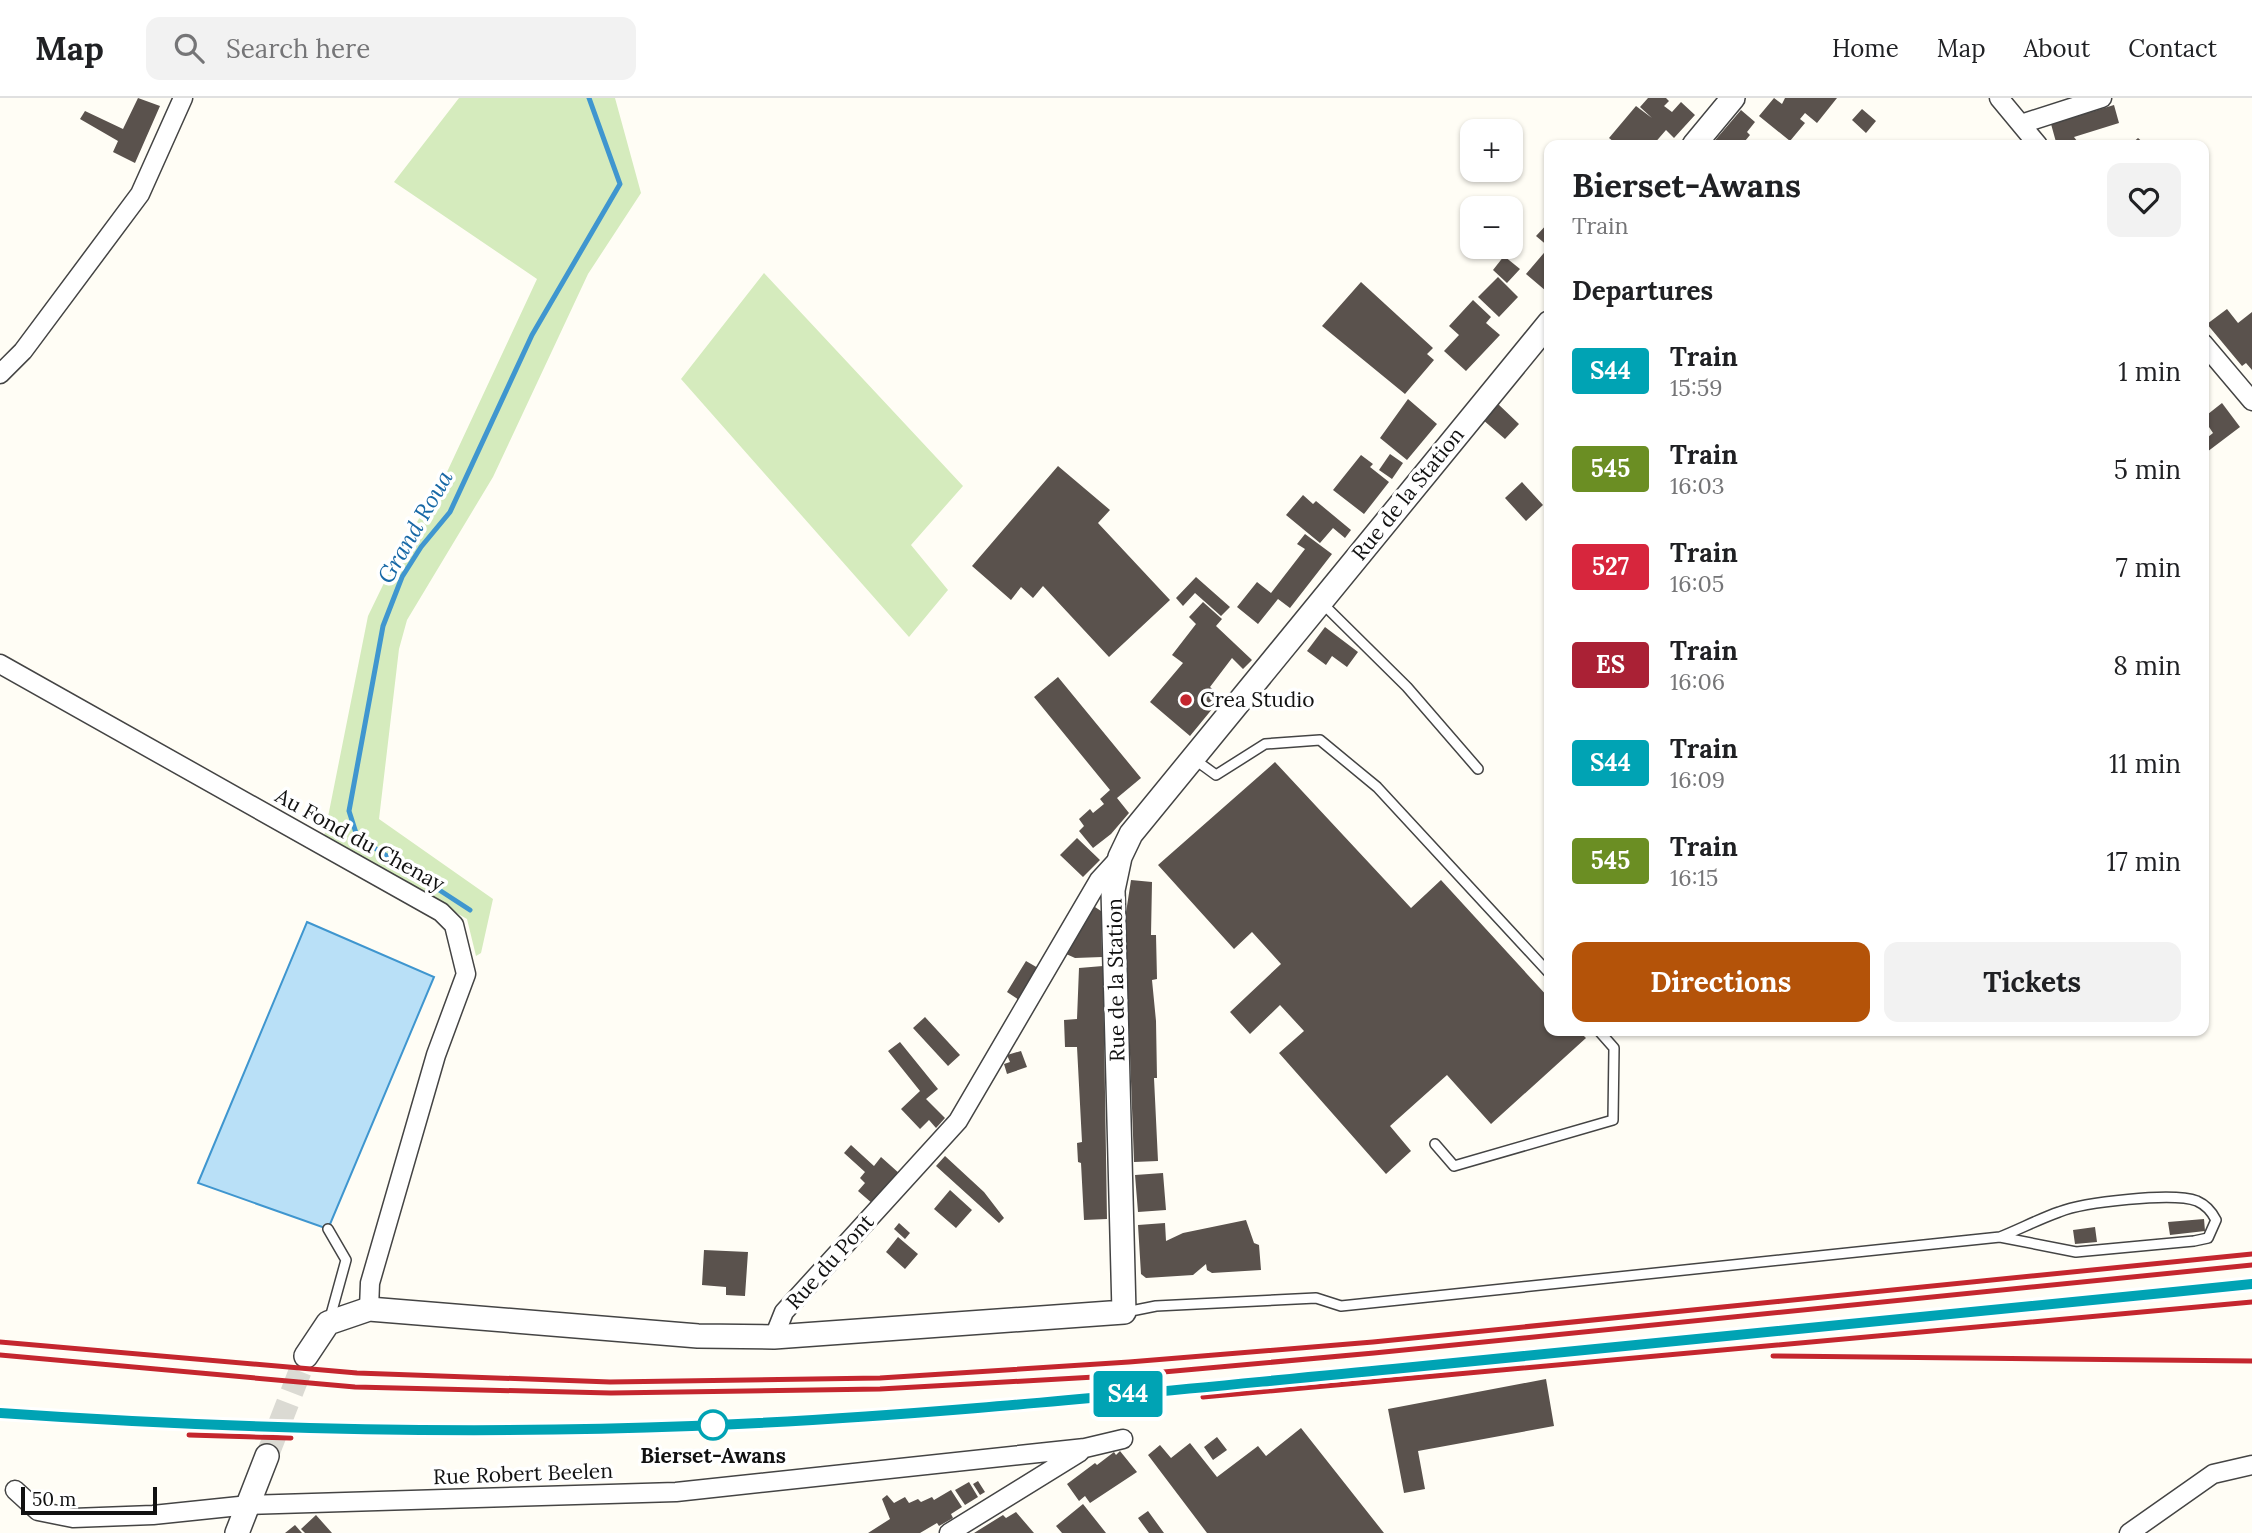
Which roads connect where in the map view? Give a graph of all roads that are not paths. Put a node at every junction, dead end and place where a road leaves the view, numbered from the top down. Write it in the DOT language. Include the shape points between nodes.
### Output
graph roads {
  1 [pos="183,98"];
  2 [pos="1733,98"];
  3 [pos="1999,98"];
  4 [pos="2102,98"];
  5 [pos="2021,124"];
  6 [pos="1698,140"];
  7 [pos="2034,140"];
  8 [pos="1544,329"];
  9 [pos="2209,349"];
  10 [pos="0,374"];
  11 [pos="2252,401"];
  12 [pos="1321,602"];
  13 [pos="0,664"];
  14 [pos="1192,758"];
  15 [pos="1478,769"];
  16 [pos="1120,857"];
  17 [pos="1544,968"];
  18 [pos="1603,1036"];
  19 [pos="1435,1144"];
  20 [pos="328,1229"];
  21 [pos="2000,1237"];
  22 [pos="369,1309"];
  23 [pos="1125,1312"];
  24 [pos="328,1323"];
  25 [pos="774,1337"];
  26 [pos="306,1356"];
  27 [pos="1123,1439"];
  28 [pos="1085,1448"];
  29 [pos="267,1456"];
  30 [pos="2252,1465"];
  31 [pos="15,1490"];
  32 [pos="249,1505"];
  33 [pos="237,1533"];
  34 [pos="949,1533"];
  35 [pos="2129,1533"];
  1 -- 10 [label="street" via="141,194 23,351"];
  2 -- 6 [label="street"];
  3 -- 5 [label="street"];
  4 -- 5 [label="street"];
  5 -- 7 [label="street"];
  8 -- 12 [label="street, Rue de la Station"];
  9 -- 11 [label="street"];
  12 -- 14 [label="street, Rue de la Station"];
  12 -- 15 [label="lane" via="1407,687"];
  13 -- 22 [label="street, Au Fond du Chenay" via="442,912 454,925 466,974 436,1055 397,1189 370,1283"];
  14 -- 16 [label="street, Rue de la Station" via="1131,834"];
  14 -- 17 [label="lane" via="1216,775 1265,744 1320,740 1377,787"];
  16 -- 23 [label="street, Rue de la Station" via="1113,890"];
  16 -- 25 [label="street, Rue du Pont" via="1099,880 958,1121 784,1312"];
  18 -- 19 [label="lane" via="1614,1048 1613,1120 1454,1166"];
  20 -- 24 [label="lane" via="346,1260"];
  21 -- 21 [label="lane" via="2068,1209 2138,1200 2198,1202 2216,1220 2208,1238 2076,1252"];
  21 -- 23 [label="lane" via="1341,1306 1316,1298 1156,1306"];
  22 -- 24 [label="street"];
  22 -- 25 [label="street" via="698,1336"];
  23 -- 25 [label="street"];
  24 -- 26 [label="street"];
  27 -- 28 [label="street, Rue Robert Beelen"];
  28 -- 32 [label="street, Rue Robert Beelen" via="676,1492"];
  28 -- 34 [label="street"];
  29 -- 32 [label="street"];
  30 -- 35 [label="street" via="2213,1474"];
  31 -- 32 [label="street, Rue Robert Beelen" via="38,1511 73,1518 153,1516"];
  32 -- 33 [label="street"];
}
